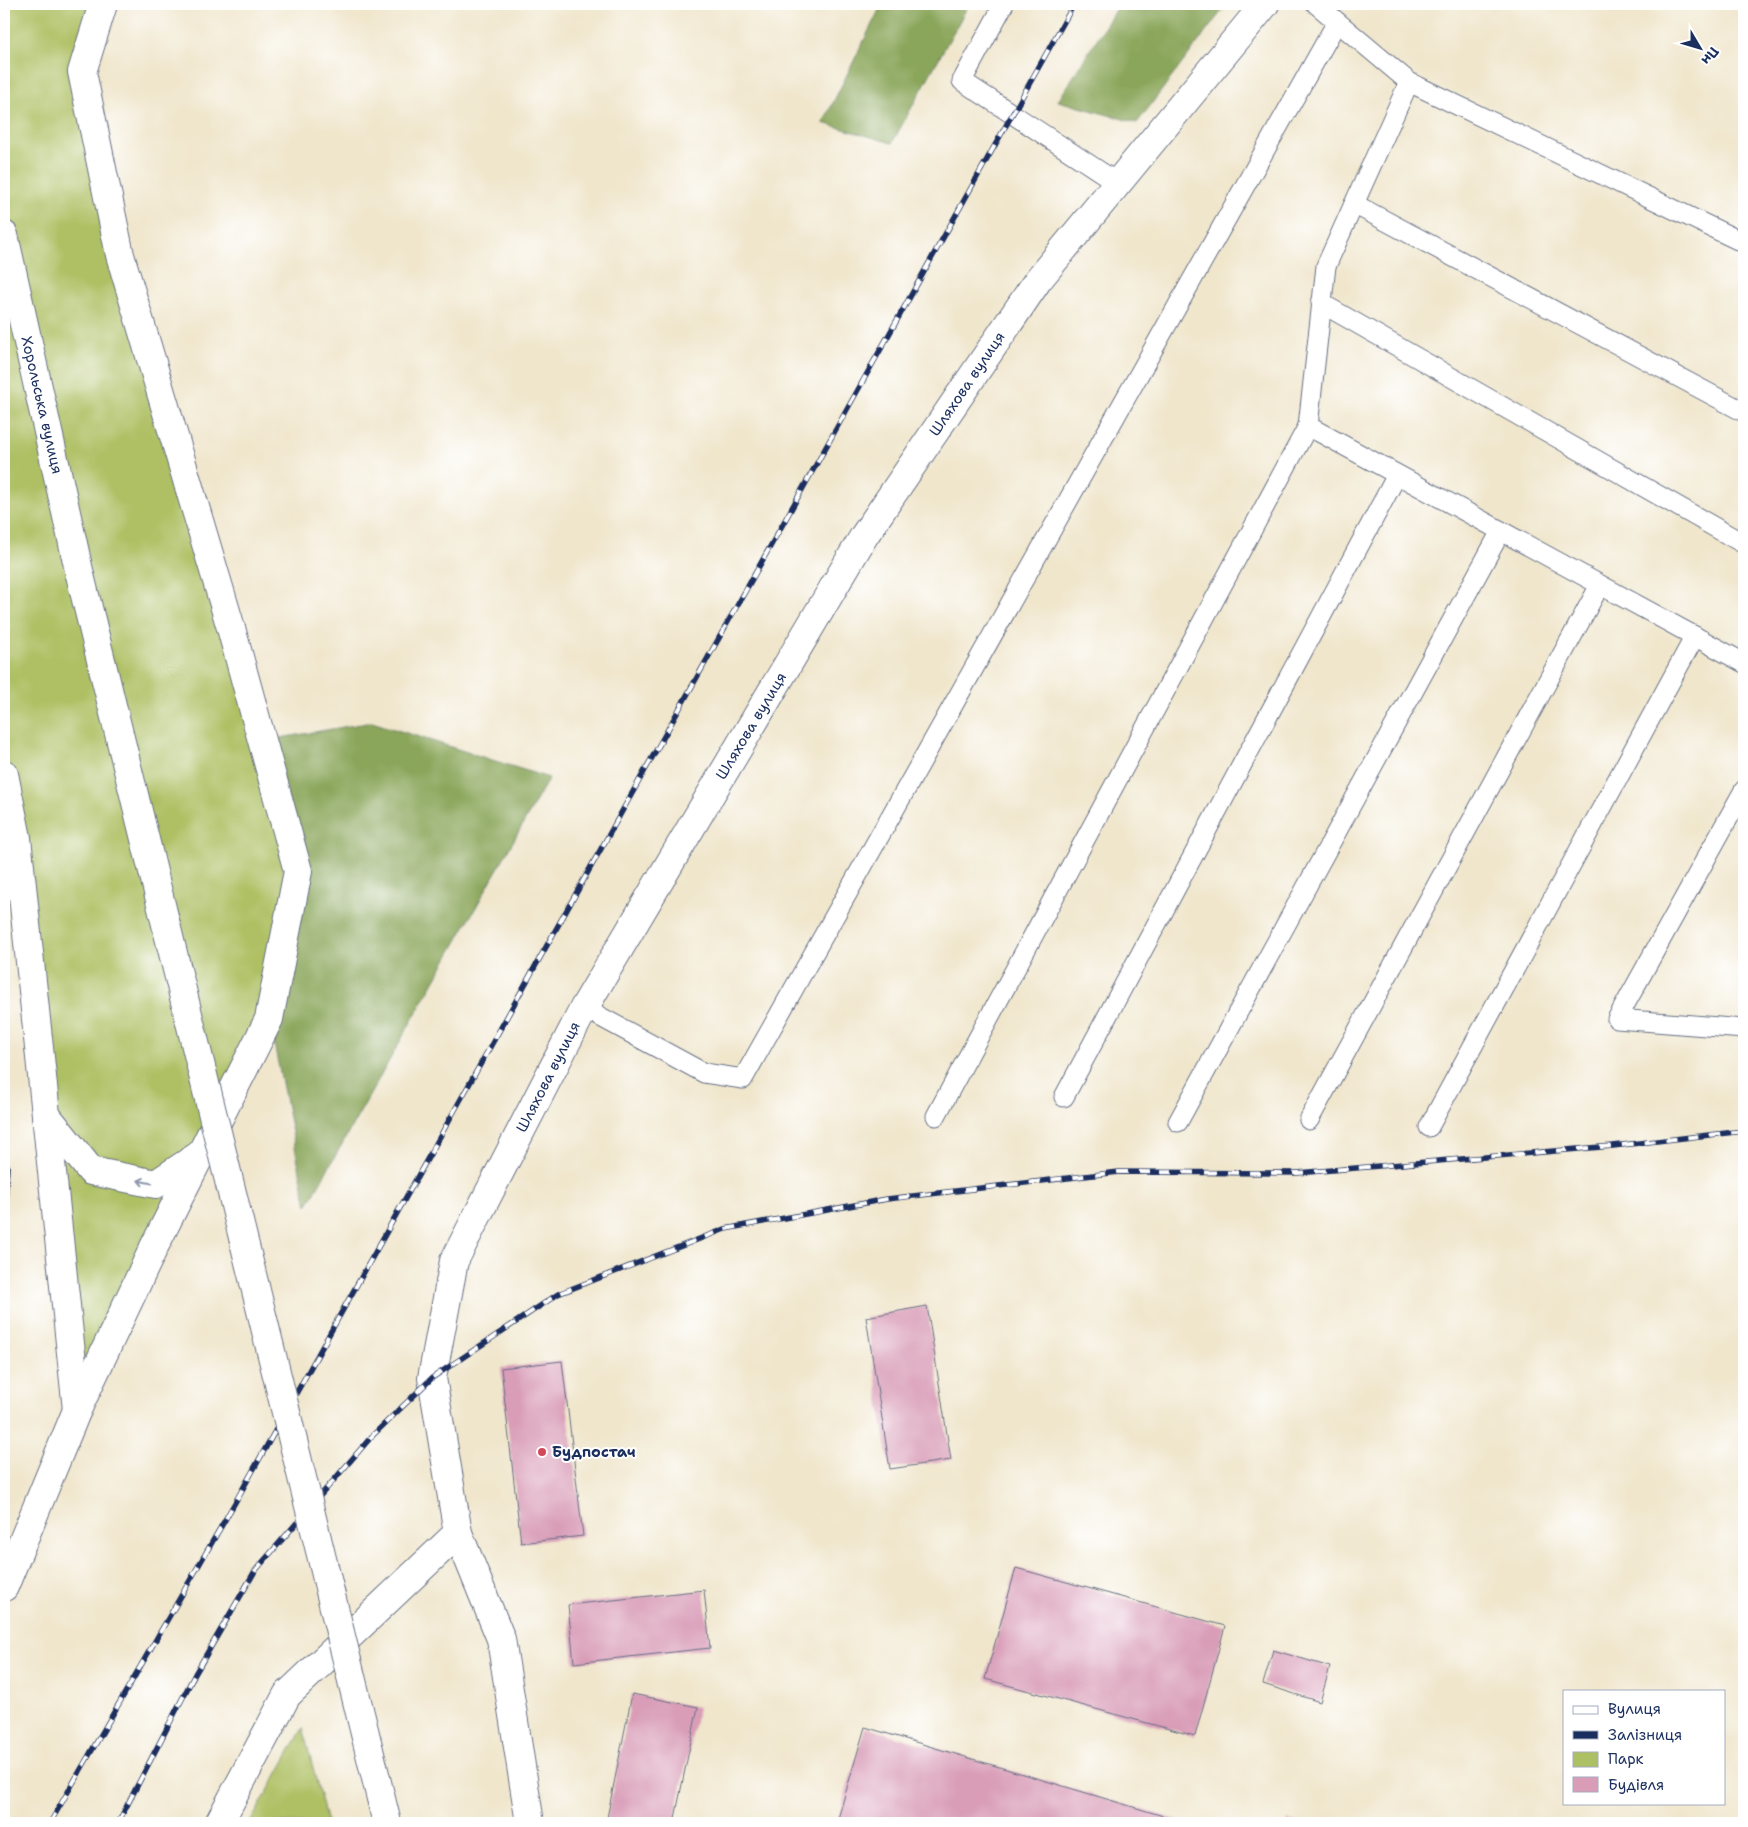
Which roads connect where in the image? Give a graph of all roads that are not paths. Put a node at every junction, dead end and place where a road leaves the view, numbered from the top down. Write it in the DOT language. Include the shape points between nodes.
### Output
graph roads {
  1 [pos="103,4"];
  2 [pos="1004,4"];
  3 [pos="1264,4"];
  4 [pos="1316,4"];
  5 [pos="1337,22"];
  6 [pos="1409,82"];
  7 [pos="1116,182"];
  8 [pos="1354,204"];
  9 [pos="4,235"];
  10 [pos="1744,243"];
  11 [pos="1321,303"];
  12 [pos="1744,412"];
  13 [pos="1308,426"];
  14 [pos="1397,474"];
  15 [pos="1501,530"];
  16 [pos="1744,544"];
  17 [pos="1600,585"];
  18 [pos="1696,636"];
  19 [pos="1744,663"];
  20 [pos="4,774"];
  21 [pos="1744,790"];
  22 [pos="584,1008"];
  23 [pos="1744,1028"];
  24 [pos="1064,1097"];
  25 [pos="46,1115"];
  26 [pos="936,1116"];
  27 [pos="1309,1120"];
  28 [pos="1178,1122"];
  29 [pos="1429,1127"];
  30 [pos="201,1154"];
  31 [pos="77,1410"];
  32 [pos="458,1533"];
  33 [pos="4,1586"];
  34 [pos="219,1823"];
  35 [pos="387,1823"];
  36 [pos="530,1823"];
  1 -- 30 [label="street" via="82,72 120,254 231,628 298,871 270,1020"];
  2 -- 7 [label="lane" via="962,81"];
  3 -- 7 [label="street, Шляхова вулиця"];
  4 -- 5 [label="lane"];
  5 -- 6 [label="lane"];
  5 -- 22 [label="lane" via="743,1079 704,1074"];
  6 -- 8 [label="lane"];
  6 -- 10 [label="lane"];
  7 -- 22 [label="street, Шляхова вулиця" via="1038,280 864,536"];
  8 -- 11 [label="lane" via="1326,266"];
  8 -- 12 [label="lane"];
  9 -- 35 [label="street, Хорольська вулиця, bridge" via="80,574"];
  11 -- 13 [label="lane"];
  11 -- 16 [label="lane"];
  13 -- 14 [label="lane"];
  13 -- 26 [label="lane"];
  14 -- 15 [label="lane"];
  14 -- 24 [label="lane"];
  15 -- 17 [label="lane"];
  15 -- 28 [label="lane"];
  17 -- 18 [label="lane"];
  17 -- 27 [label="lane"];
  18 -- 19 [label="lane"];
  18 -- 29 [label="lane"];
  20 -- 25 [label="street" via="17,838"];
  21 -- 23 [label="lane" via="1617,1019"];
  22 -- 32 [label="street, Шляхова вулиця" via="454,1260 432,1378"];
  30 -- 25 [label="street, one-way" via="156,1184 91,1171"];
  25 -- 31 [label="street"];
  30 -- 31 [label="street"];
  31 -- 33 [label="street"];
  32 -- 34 [label="street" via="286,1695"];
  32 -- 36 [label="street, Шляхова вулиця" via="501,1640"];
}
